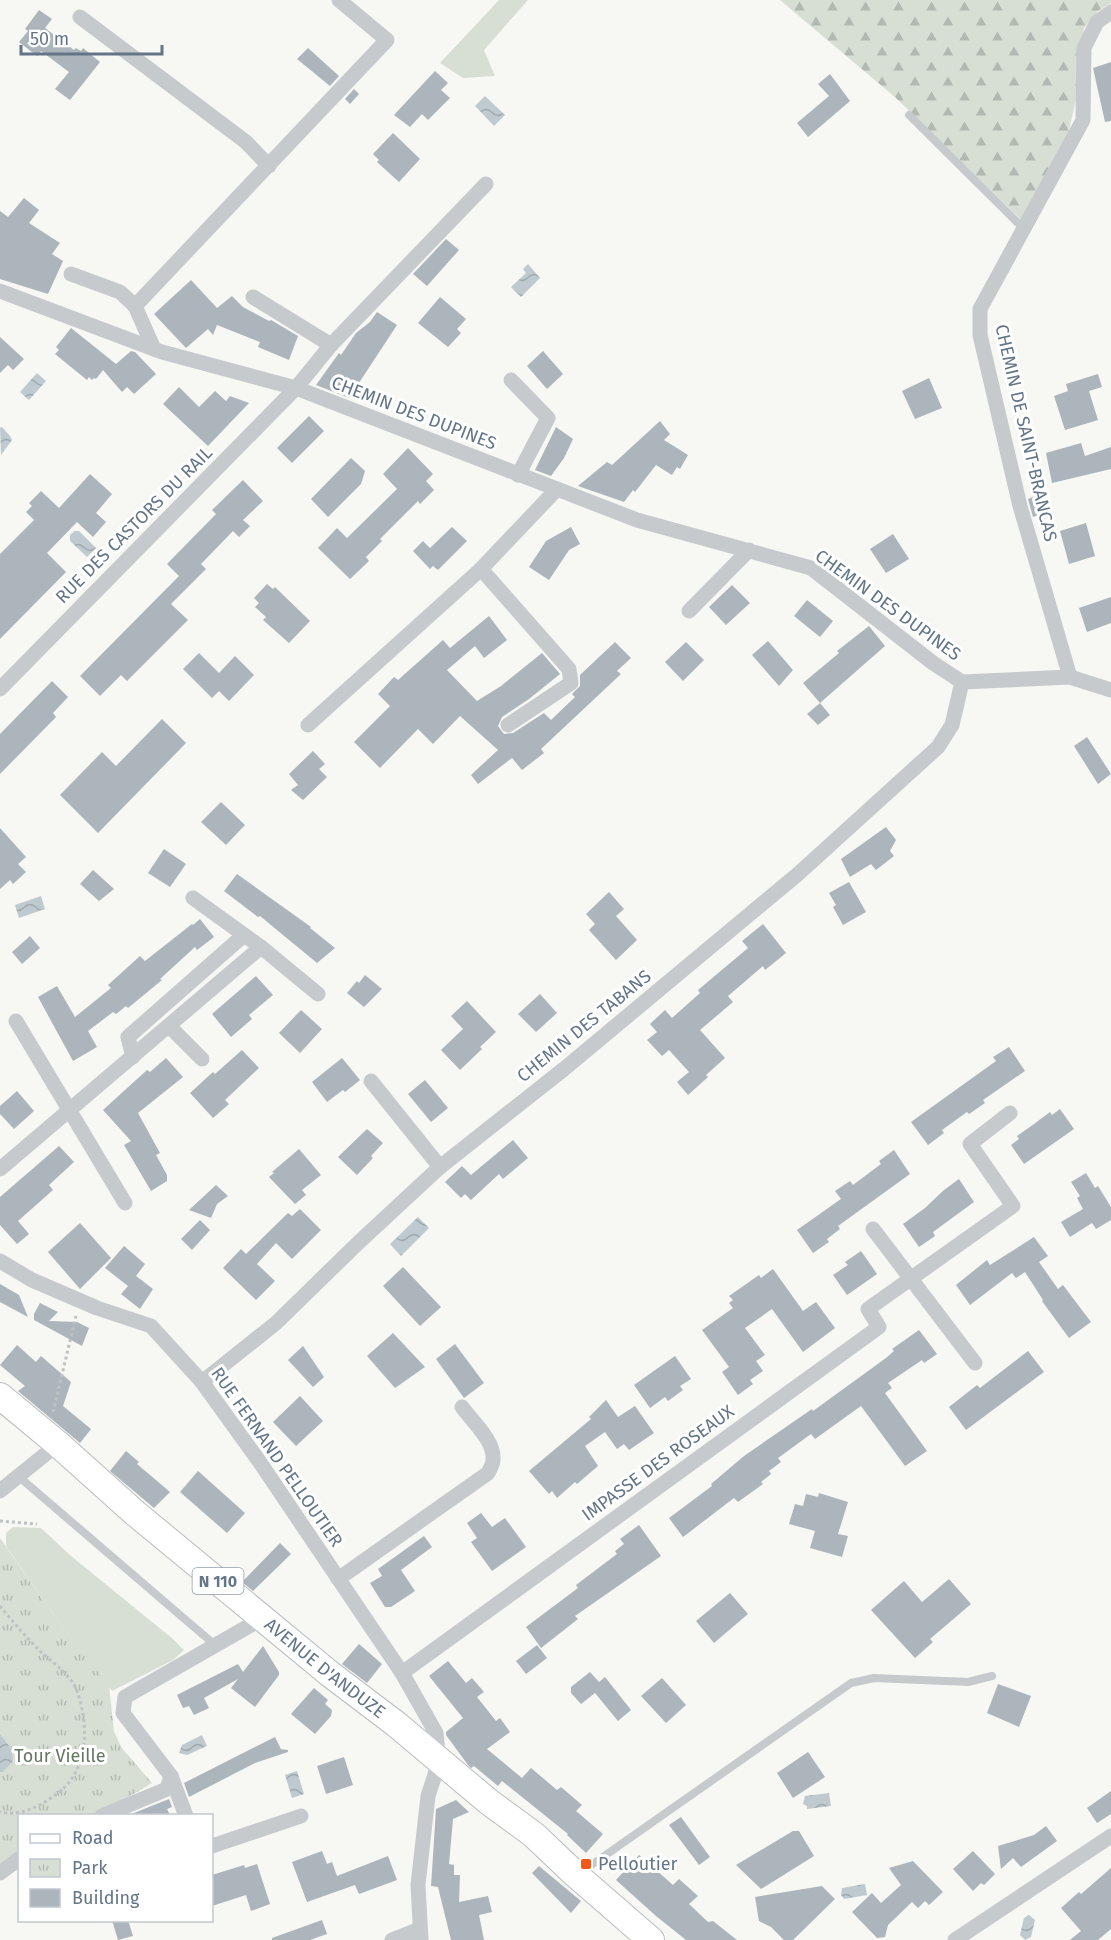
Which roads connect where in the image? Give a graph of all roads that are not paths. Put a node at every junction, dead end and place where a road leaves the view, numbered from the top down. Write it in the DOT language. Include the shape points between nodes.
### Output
graph roads {
  1 [pos="339,0"];
  2 [pos="1111,12"];
  3 [pos="80,17"];
  4 [pos="909,115"];
  5 [pos="269,166"];
  6 [pos="486,184"];
  7 [pos="1024,229"];
  8 [pos="71,274"];
  9 [pos="1,292"];
  10 [pos="253,297"];
  11 [pos="135,306"];
  12 [pos="331,345"];
  13 [pos="154,349"];
  14 [pos="511,380"];
  15 [pos="296,388"];
  16 [pos="518,475"];
  17 [pos="557,489"];
  18 [pos="749,550"];
  19 [pos="482,569"];
  20 [pos="689,611"];
  21 [pos="1070,677"];
  22 [pos="962,682"];
  23 [pos="0,689"];
  24 [pos="1111,690"];
  25 [pos="308,725"];
  26 [pos="508,725"];
  27 [pos="193,898"];
  28 [pos="244,935"];
  29 [pos="261,947"];
  30 [pos="318,994"];
  31 [pos="16,1021"];
  32 [pos="169,1026"];
  33 [pos="133,1057"];
  34 [pos="202,1059"];
  35 [pos="371,1081"];
  36 [pos="69,1110"];
  37 [pos="1010,1113"];
  38 [pos="440,1167"];
  39 [pos="0,1169"];
  40 [pos="125,1203"];
  41 [pos="873,1229"];
  42 [pos="0,1261"];
  43 [pos="910,1279"];
  44 [pos="975,1362"];
  45 [pos="202,1382"];
  46 [pos="0,1396"];
  47 [pos="462,1407"];
  48 [pos="53,1440"];
  49 [pos="18,1476"];
  50 [pos="0,1491"];
  51 [pos="338,1579"];
  52 [pos="263,1618"];
  53 [pos="214,1645"];
  54 [pos="402,1673"];
  55 [pos="992,1676"];
  56 [pos="439,1762"];
  57 [pos="171,1776"];
  58 [pos="104,1814"];
  59 [pos="186,1814"];
  60 [pos="301,1815"];
  61 [pos="1111,1836"];
  62 [pos="213,1845"];
  63 [pos="18,1860"];
  64 [pos="0,1873"];
  65 [pos="576,1875"];
  66 [pos="421,1934"];
  67 [pos="392,1940"];
  68 [pos="651,1940"];
  69 [pos="955,1940"];
  1 -- 5 [label="street" via="387,40"];
  2 -- 7 [label="street, CHEMIN DE SAINT-BRANCAS" via="1097,22 1084,48 1083,120"];
  3 -- 5 [label="street" via="246,142"];
  4 -- 7 [label="lane"];
  5 -- 11 [label="street"];
  6 -- 12 [label="street, CHEMIN DES DUPINES"];
  7 -- 21 [label="street, CHEMIN DE SAINT-BRANCAS" via="980,309 980,335 1020,506"];
  8 -- 11 [label="street" via="120,292"];
  9 -- 13 [label="street, CHEMIN DES DUPINES"];
  10 -- 12 [label="street, CHEMIN DES DUPINES"];
  11 -- 13 [label="street"];
  12 -- 15 [label="street, CHEMIN DES DUPINES"];
  13 -- 15 [label="street, CHEMIN DES DUPINES"];
  14 -- 16 [label="street" via="548,418"];
  15 -- 16 [label="street, CHEMIN DES DUPINES"];
  15 -- 23 [label="street, RUE DES CASTORS DU RAIL"];
  16 -- 17 [label="street, CHEMIN DES DUPINES"];
  17 -- 18 [label="street, CHEMIN DES DUPINES" via="638,520"];
  17 -- 19 [label="street"];
  18 -- 20 [label="street"];
  18 -- 22 [label="street, CHEMIN DES DUPINES" via="811,568"];
  19 -- 25 [label="street"];
  19 -- 26 [label="street" via="569,669 571,683"];
  21 -- 22 [label="street, CHEMIN DES DUPINES"];
  21 -- 24 [label="street, CHEMIN DES DUPINES"];
  22 -- 38 [label="street, CHEMIN DES TABANS" via="952,725 938,747 798,874"];
  27 -- 28 [label="street"];
  28 -- 29 [label="street"];
  28 -- 33 [label="street" via="128,1037"];
  29 -- 30 [label="street"];
  29 -- 32 [label="street"];
  31 -- 36 [label="street"];
  32 -- 33 [label="street"];
  32 -- 34 [label="street"];
  33 -- 36 [label="street"];
  35 -- 38 [label="street"];
  36 -- 39 [label="street"];
  36 -- 40 [label="street"];
  37 -- 43 [label="street, IMPASSE DES ROSEAUX" via="970,1144 1013,1206"];
  38 -- 45 [label="street, CHEMIN DES TABANS" via="276,1323"];
  41 -- 43 [label="street"];
  42 -- 45 [label="street, RUE FERNAND PELLOUTIER" via="32,1280 151,1326"];
  43 -- 44 [label="street"];
  43 -- 54 [label="street, IMPASSE DES ROSEAUX" via="868,1309 879,1328"];
  45 -- 51 [label="street, RUE FERNAND PELLOUTIER"];
  46 -- 48 [label="main road, AVENUE D'ANDUZE / N 110"];
  47 -- 51 [label="street" via="493,1450 494,1461 488,1473"];
  48 -- 49 [label="street"];
  48 -- 52 [label="main road, AVENUE D'ANDUZE / N 110"];
  49 -- 50 [label="street"];
  49 -- 53 [label="lane"];
  51 -- 54 [label="street, RUE FERNAND PELLOUTIER"];
  52 -- 53 [label="street"];
  52 -- 56 [label="main road, AVENUE D'ANDUZE / N 110"];
  53 -- 57 [label="street" via="124,1697 123,1713"];
  54 -- 56 [label="street, RUE FERNAND PELLOUTIER" via="436,1733"];
  55 -- 65 [label="lane" via="968,1682 874,1677 851,1683"];
  56 -- 65 [label="main road, AVENUE D'ANDUZE / N 110" via="534,1835"];
  56 -- 66 [label="street" via="428,1796 418,1885"];
  57 -- 58 [label="street" via="167,1789"];
  57 -- 59 [label="street"];
  60 -- 62 [label="street"];
  61 -- 69 [label="street"];
  63 -- 64 [label="street"];
  65 -- 68 [label="main road, AVENUE D'ANDUZE / N 110"];
  66 -- 67 [label="street"];
}
